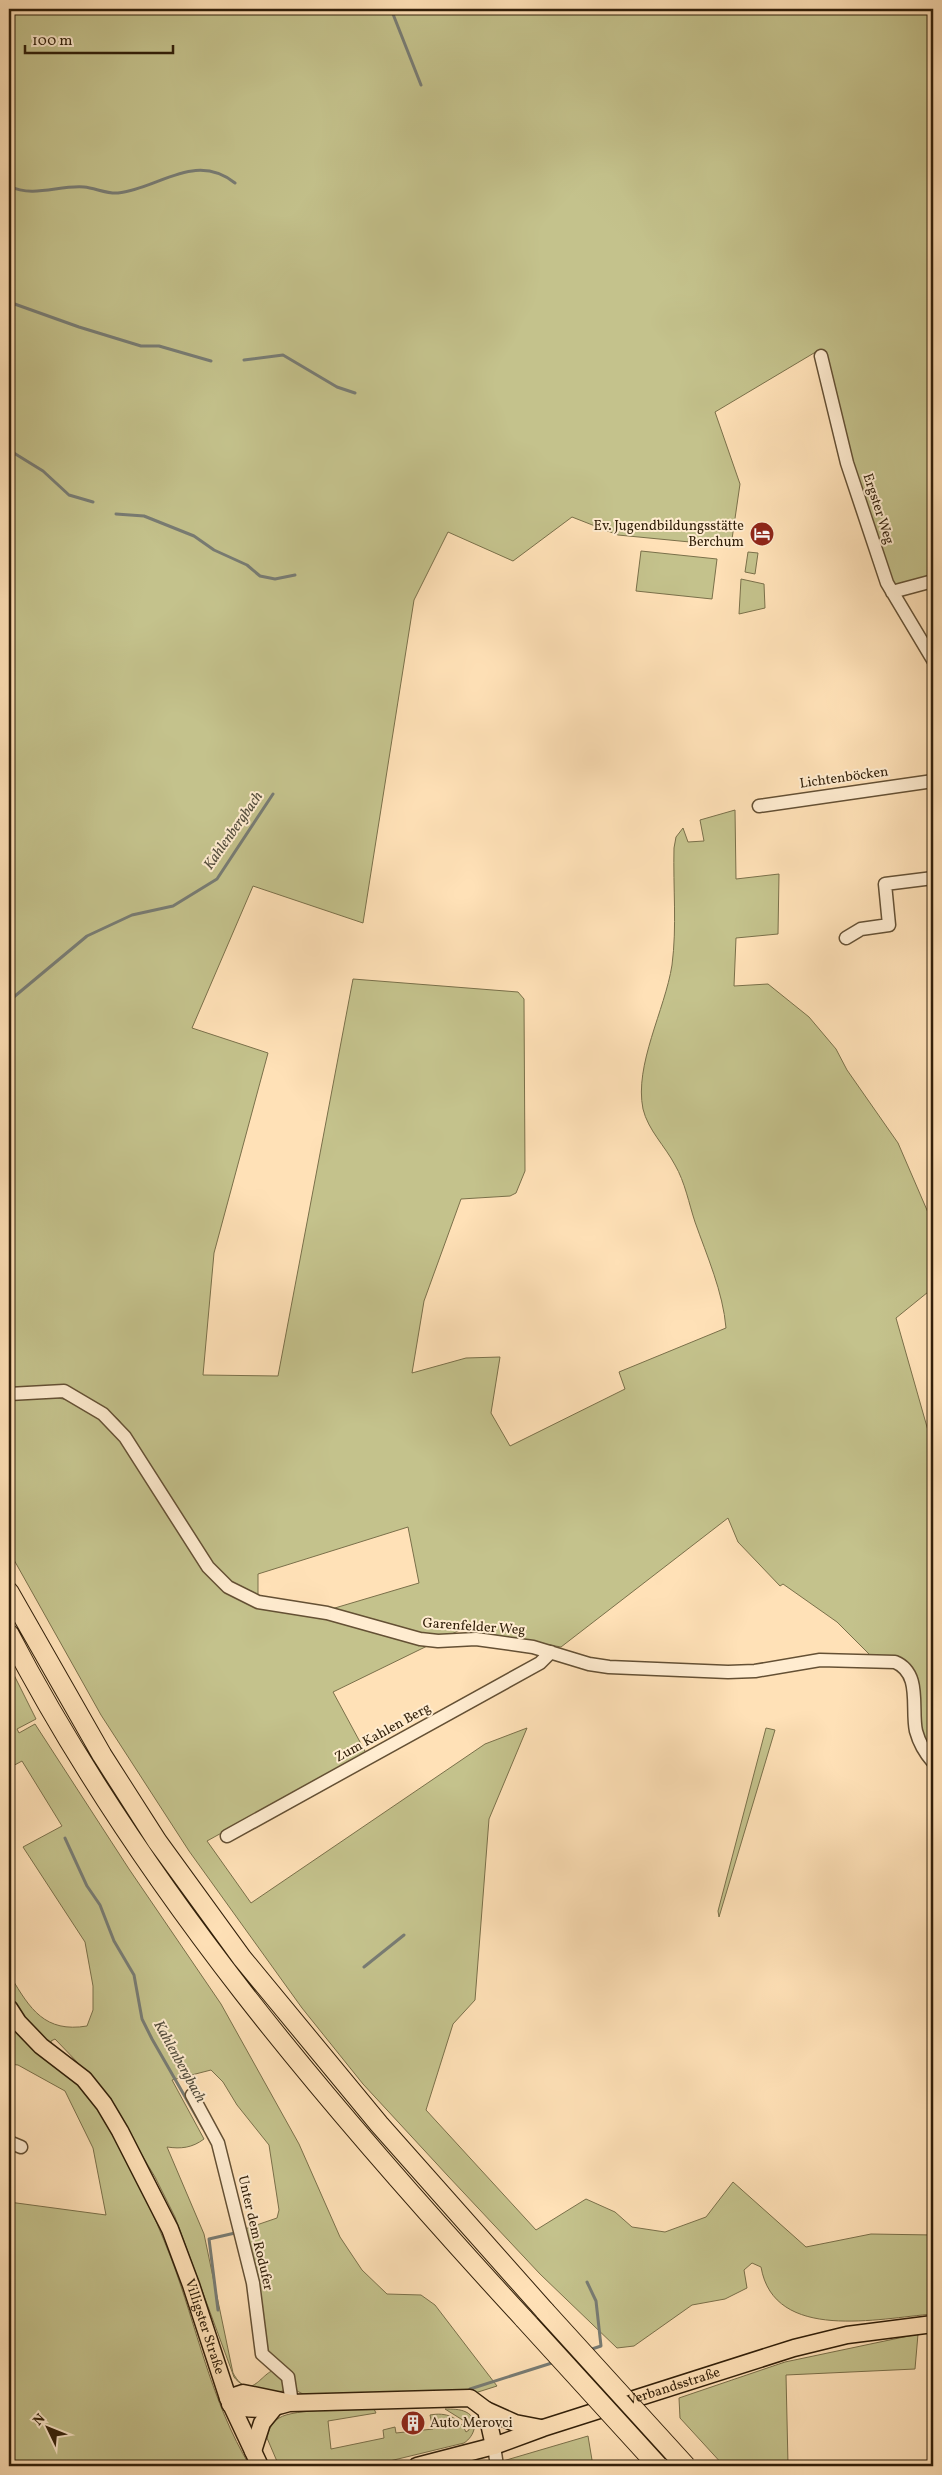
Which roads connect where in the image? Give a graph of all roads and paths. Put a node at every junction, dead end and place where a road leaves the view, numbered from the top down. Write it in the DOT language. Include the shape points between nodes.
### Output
graph roads {
  1 [pos="821,356"];
  2 [pos="933,581"];
  3 [pos="892,592"];
  4 [pos="933,660"];
  5 [pos="933,781"];
  6 [pos="758,806"];
  7 [pos="933,878"];
  8 [pos="846,938"];
  9 [pos="9,1394"];
  10 [pos="9,1592"];
  11 [pos="9,1634"];
  12 [pos="551,1652"];
  13 [pos="933,1762"];
  14 [pos="227,1836"];
  15 [pos="9,2008"];
  16 [pos="192,2095"];
  17 [pos="9,2142"];
  18 [pos="21,2146"];
  19 [pos="933,2324"];
  20 [pos="229,2401"];
  21 [pos="285,2404"];
  22 [pos="486,2410"];
  23 [pos="543,2428"];
  24 [pos="494,2446"];
  25 [pos="253,2451"];
  26 [pos="260,2466"];
  27 [pos="418,2466"];
  28 [pos="498,2466"];
  29 [pos="658,2466"];
  30 [pos="686,2466"];
  1 -- 3 [label="street, Ergster Weg" via="847,462"];
  2 -- 3 [label="street"];
  3 -- 4 [label="street, Ergster Weg"];
  5 -- 6 [label="street, Lichtenböcken"];
  7 -- 8 [label="street" via="885,884 889,925 861,929"];
  9 -- 12 [label="street, Garenfelder Weg" via="64,1391 103,1414 125,1437 208,1566 228,1587 258,1602 327,1613 420,1639 476,1639"];
  10 -- 30 [label="highway, bridge" via="102,1755 157,1841 242,1958 379,2124"];
  11 -- 29 [label="highway, bridge" via="65,1735 120,1823 210,1951 371,2149"];
  12 -- 13 [label="street, Garenfelder Weg" via="609,1667 728,1672 755,1671 820,1660 895,1662 912,1680 918,1738"];
  12 -- 14 [label="street, Zum Kahlen Berg" via="540,1663"];
  15 -- 20 [label="main road, Villigster Straße" via="41,2046 84,2079 120,2131 170,2229"];
  16 -- 21 [label="street, Unter dem Rodufer" via="218,2143 253,2283 262,2354 288,2377"];
  17 -- 18 [label="street"];
  19 -- 23 [label="main road, Verbandsstraße" via="847,2335 794,2348"];
  20 -- 21 [label="main road" via="241,2408"];
  20 -- 25 [label="main road, Villigster Straße"];
  21 -- 22 [label="main road" via="460,2396 470,2398"];
  21 -- 25 [label="main road" via="262,2423"];
  22 -- 23 [label="main road" via="515,2423"];
  22 -- 24 [label="main road"];
  23 -- 24 [label="main road, Verbandsstraße"];
  24 -- 27 [label="main road, Verbandsstraße"];
  24 -- 28 [label="street"];
  25 -- 26 [label="main road, Villigster Straße"];
}
